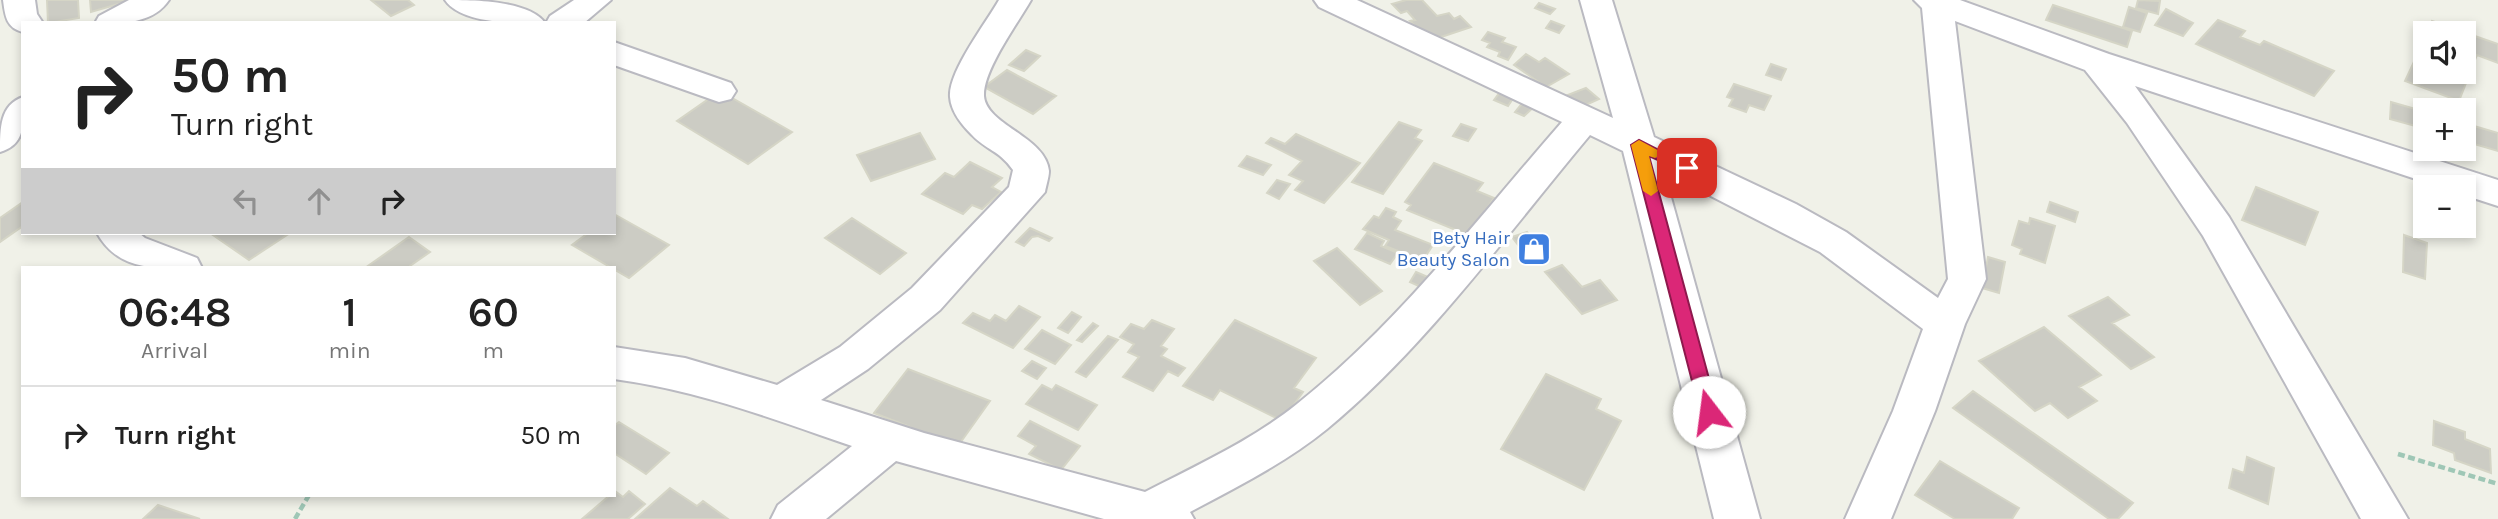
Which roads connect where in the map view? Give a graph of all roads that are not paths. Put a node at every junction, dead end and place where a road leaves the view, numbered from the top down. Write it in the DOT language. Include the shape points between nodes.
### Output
graph roads {
  1 [pos="19,0"];
  2 [pos="153,0"];
  3 [pos="461,0"];
  4 [pos="595,0"];
  5 [pos="1015,0"];
  6 [pos="1330,0"];
  7 [pos="1597,0"];
  8 [pos="1933,1"];
  9 [pos="25,21"];
  10 [pos="115,21"];
  11 [pos="523,21"];
  12 [pos="565,21"];
  13 [pos="616,54"];
  14 [pos="2097,62"];
  15 [pos="719,91"];
  16 [pos="1584,119"];
  17 [pos="1639,145"];
  18 [pos="2498,193"];
  19 [pos="118,235"];
  20 [pos="178,266"];
  21 [pos="1945,324"];
  22 [pos="616,363"];
  23 [pos="782,403"];
  24 [pos="890,441"];
  25 [pos="1160,516"];
  26 [pos="794,519"];
  27 [pos="1737,519"];
  28 [pos="1868,519"];
  29 [pos="2385,519"];
  1 -- 9 [label="street"];
  2 -- 10 [label="street"];
  3 -- 11 [label="street"];
  4 -- 12 [label="street"];
  5 -- 23 [label="street" via="973,72 967,96 972,112 987,129 1014,145 1031,169 1027,192 926,299 854,358"];
  6 -- 16 [label="street"];
  7 -- 17 [label="street"];
  8 -- 14 [label="street"];
  8 -- 21 [label="street" via="1968,279"];
  13 -- 15 [label="street"];
  14 -- 18 [label="street"];
  14 -- 29 [label="street" via="2190,182"];
  16 -- 17 [label="street"];
  16 -- 25 [label="street" via="1363,372 1310,418"];
  17 -- 21 [label="street" via="1833,242"];
  17 -- 27 [label="street"];
  19 -- 20 [label="street" via="131,248"];
  21 -- 28 [label="street"];
  22 -- 23 [label="street" via="653,366 729,384"];
  23 -- 24 [label="street"];
  24 -- 25 [label="street"];
  24 -- 26 [label="street"];
}
